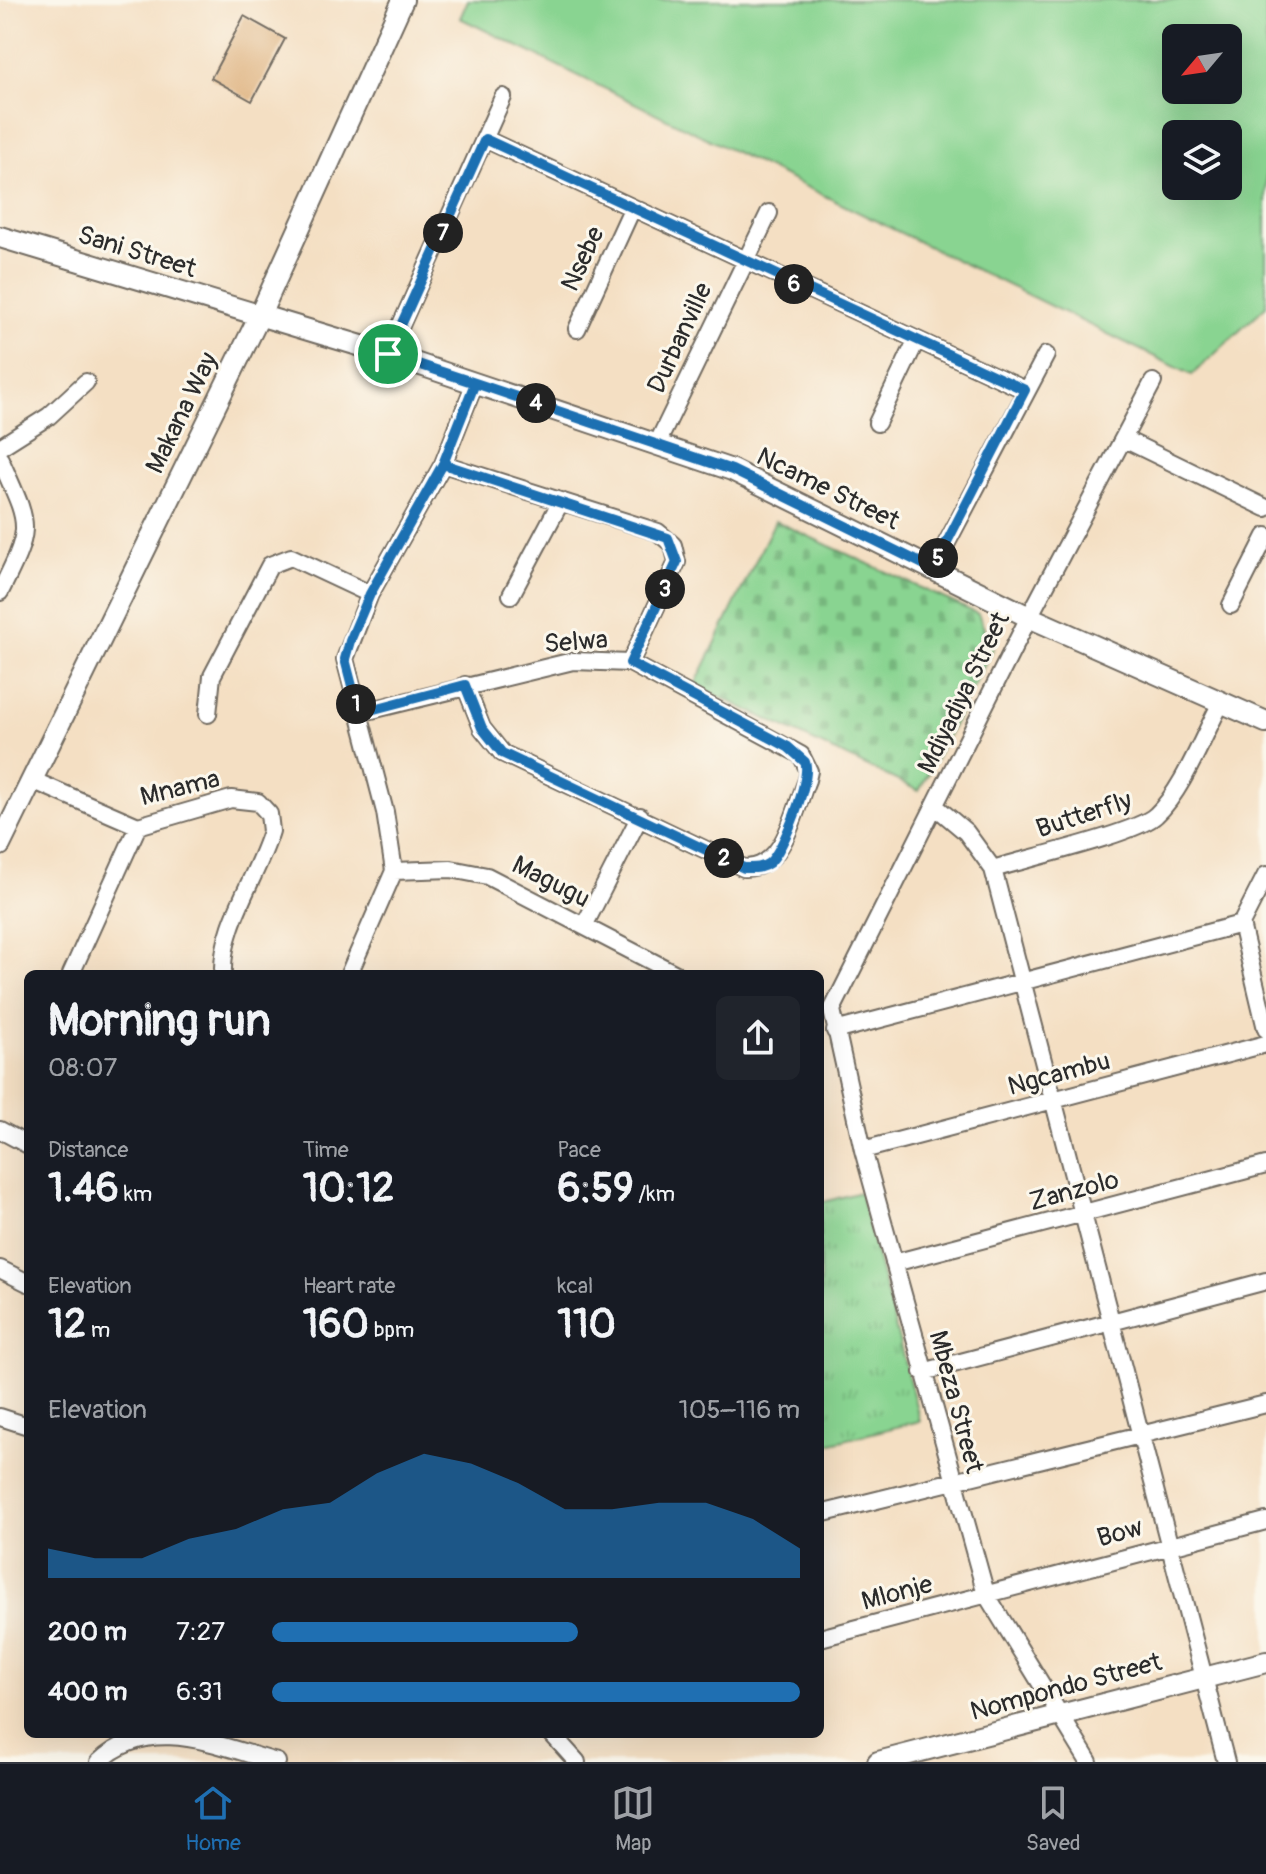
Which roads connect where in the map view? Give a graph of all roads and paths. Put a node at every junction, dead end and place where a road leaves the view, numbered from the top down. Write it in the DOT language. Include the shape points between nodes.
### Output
graph roads {
  1 [pos="403,0"];
  2 [pos="503,97"];
  3 [pos="485,139"];
  4 [pos="632,209"];
  5 [pos="769,213"];
  6 [pos="0,237"];
  7 [pos="744,260"];
  8 [pos="259,317"];
  9 [pos="577,329"];
  10 [pos="916,341"];
  11 [pos="388,354"];
  12 [pos="1046,355"];
  13 [pos="86,382"];
  14 [pos="1153,382"];
  15 [pos="475,383"];
  16 [pos="1025,390"];
  17 [pos="877,423"];
  18 [pos="1124,439"];
  19 [pos="658,442"];
  20 [pos="0,447"];
  21 [pos="0,459"];
  22 [pos="443,464"];
  23 [pos="561,501"];
  24 [pos="1266,508"];
  25 [pos="1266,536"];
  26 [pos="933,569"];
  27 [pos="0,592"];
  28 [pos="370,594"];
  29 [pos="511,595"];
  30 [pos="1231,605"];
  31 [pos="1029,617"];
  32 [pos="630,663"];
  33 [pos="465,685"];
  34 [pos="1221,703"];
  35 [pos="359,713"];
  36 [pos="208,714"];
  37 [pos="1266,722"];
  38 [pos="32,780"];
  39 [pos="935,806"];
  40 [pos="640,816"];
  41 [pos="138,826"];
  42 [pos="0,845"];
  43 [pos="993,869"];
  44 [pos="394,871"];
  45 [pos="1266,875"];
  46 [pos="1241,924"];
  47 [pos="584,926"];
  48 [pos="73,970"];
  49 [pos="223,970"];
  50 [pos="351,970"];
  51 [pos="668,970"];
  52 [pos="1021,984"];
  53 [pos="824,1024"];
  54 [pos="1266,1029"];
  55 [pos="835,1031"];
  56 [pos="1266,1044"];
  57 [pos="1052,1101"];
  58 [pos="0,1130"];
  59 [pos="24,1143"];
  60 [pos="863,1150"];
  61 [pos="1266,1165"];
  62 [pos="1082,1214"];
  63 [pos="894,1263"];
  64 [pos="0,1269"];
  65 [pos="24,1281"];
  66 [pos="1266,1281"];
  67 [pos="1110,1323"];
  68 [pos="923,1372"];
  69 [pos="1266,1404"];
  70 [pos="0,1417"];
  71 [pos="24,1425"];
  72 [pos="1141,1435"];
  73 [pos="953,1482"];
  74 [pos="824,1513"];
  75 [pos="1266,1521"];
  76 [pos="1169,1544"];
  77 [pos="986,1594"];
  78 [pos="824,1637"];
  79 [pos="1266,1662"];
  80 [pos="1204,1678"];
  81 [pos="1059,1717"];
  82 [pos="146,1738"];
  83 [pos="174,1738"];
  84 [pos="556,1738"];
  85 [pos="99,1762"];
  86 [pos="277,1762"];
  87 [pos="577,1762"];
  88 [pos="878,1762"];
  89 [pos="1089,1762"];
  90 [pos="1226,1762"];
  1 -- 8 [label="street, Makana Way"];
  2 -- 3 [label="street"];
  3 -- 4 [label="street"];
  3 -- 11 [label="street"];
  4 -- 7 [label="street"];
  4 -- 9 [label="street, Nsebe"];
  5 -- 7 [label="street, Durbanville"];
  6 -- 8 [label="street, Sani Street"];
  7 -- 10 [label="street"];
  7 -- 19 [label="street, Durbanville"];
  8 -- 11 [label="street, Ncame Street"];
  8 -- 38 [label="street, Makana Way"];
  10 -- 16 [label="street"];
  10 -- 17 [label="street"];
  11 -- 15 [label="street, Ncame Street"];
  12 -- 16 [label="street"];
  13 -- 20 [label="street" via="49,416"];
  14 -- 18 [label="street, Mdiyadiya Street"];
  15 -- 19 [label="street, Ncame Street"];
  15 -- 22 [label="street"];
  16 -- 26 [label="street"];
  18 -- 24 [label="street"];
  18 -- 31 [label="street, Mdiyadiya Street"];
  19 -- 26 [label="street, Ncame Street" via="732,470"];
  21 -- 27 [label="street" via="26,520 21,549"];
  22 -- 23 [label="street"];
  22 -- 28 [label="street"];
  23 -- 29 [label="street"];
  23 -- 32 [label="street" via="658,532 673,545 677,562"];
  25 -- 30 [label="street"];
  26 -- 31 [label="street, Ncame Street"];
  28 -- 35 [label="street" via="345,659"];
  28 -- 36 [label="street" via="291,557 279,558 270,565 212,676"];
  31 -- 34 [label="street, Ncame Street"];
  31 -- 39 [label="street, Mdiyadiya Street"];
  32 -- 33 [label="street, Selwa" via="573,661"];
  32 -- 40 [label="street, Selwa" via="788,747 801,755 809,771 776,856 757,868 744,868"];
  33 -- 35 [label="street, Selwa"];
  33 -- 40 [label="street, Selwa" via="482,728 502,753"];
  34 -- 37 [label="street, Ncame Street"];
  34 -- 43 [label="street, Butterfly" via="1156,816 1127,830"];
  35 -- 44 [label="street"];
  38 -- 41 [label="street, Mnama"];
  38 -- 42 [label="street, Makana Way"];
  39 -- 43 [label="street" via="966,832"];
  39 -- 55 [label="street, Mdiyadiya Street" via="832,1010"];
  40 -- 47 [label="street"];
  41 -- 48 [label="street"];
  41 -- 49 [label="street, Mnama" via="231,799 258,802 269,814 271,831 230,931"];
  43 -- 52 [label="street"];
  44 -- 47 [label="street, Magugu" via="469,871"];
  44 -- 50 [label="street"];
  45 -- 46 [label="street"];
  46 -- 52 [label="street"];
  46 -- 54 [label="street"];
  47 -- 51 [label="street, Magugu"];
  52 -- 55 [label="street"];
  52 -- 57 [label="street"];
  53 -- 55 [label="street"];
  55 -- 60 [label="street, Mbeza Street"];
  56 -- 57 [label="street, Ngcambu"];
  57 -- 60 [label="street, Ngcambu"];
  57 -- 62 [label="street"];
  58 -- 59 [label="street"];
  60 -- 63 [label="street, Mbeza Street"];
  61 -- 62 [label="street, Zanzolo"];
  62 -- 63 [label="street, Zanzolo"];
  62 -- 67 [label="street"];
  63 -- 68 [label="street, Mbeza Street"];
  64 -- 65 [label="street"];
  66 -- 67 [label="street"];
  67 -- 68 [label="street"];
  67 -- 72 [label="street"];
  68 -- 73 [label="street, Mbeza Street"];
  69 -- 72 [label="street"];
  70 -- 71 [label="street"];
  72 -- 73 [label="street"];
  72 -- 76 [label="street"];
  73 -- 74 [label="street"];
  73 -- 77 [label="street, Mbeza Street"];
  75 -- 76 [label="street, Bow"];
  76 -- 77 [label="street, Bow"];
  76 -- 80 [label="street"];
  77 -- 78 [label="street, Mlonje"];
  77 -- 81 [label="street, Mbeza Street"];
  79 -- 80 [label="street, Nompondo Street"];
  80 -- 81 [label="street, Nompondo Street"];
  80 -- 90 [label="street"];
  81 -- 88 [label="street, Nompondo Street"];
  81 -- 89 [label="street, Mbeza Street"];
  82 -- 85 [label="street" via="126,1742"];
  83 -- 86 [label="street"];
  84 -- 87 [label="street"];
}
